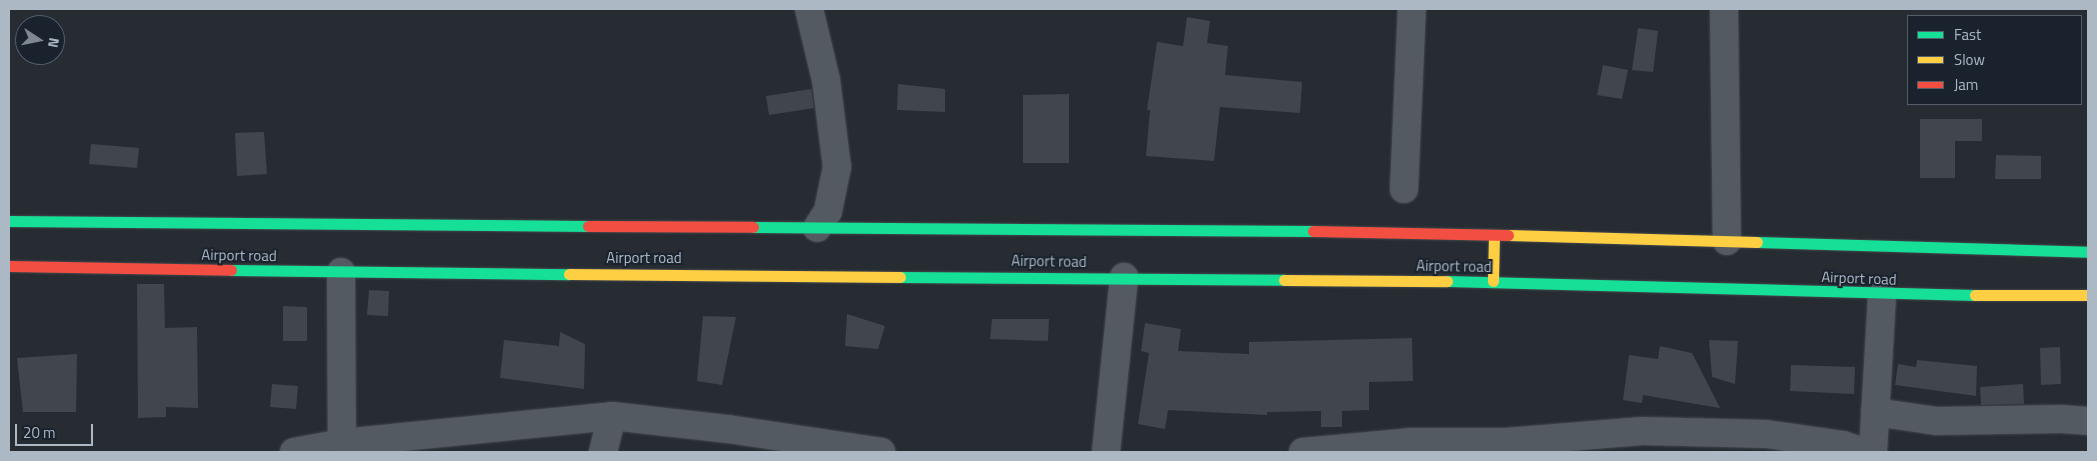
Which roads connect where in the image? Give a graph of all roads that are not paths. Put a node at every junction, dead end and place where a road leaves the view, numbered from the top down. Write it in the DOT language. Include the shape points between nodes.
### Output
graph roads {
  1 [pos="809,9"];
  2 [pos="1412,9"];
  3 [pos="1724,9"];
  4 [pos="1404,189"];
  5 [pos="9,221"];
  6 [pos="817,228"];
  7 [pos="1494,235"];
  8 [pos="1727,241"];
  9 [pos="2088,252"];
  10 [pos="9,266"];
  11 [pos="340,272"];
  12 [pos="1124,277"];
  13 [pos="1493,281"];
  14 [pos="1882,295"];
  15 [pos="2088,295"];
  16 [pos="1875,412"];
  17 [pos="612,416"];
  18 [pos="2088,421"];
  19 [pos="358,445"];
  20 [pos="1507,447"];
  21 [pos="1353,450"];
  22 [pos="294,452"];
  23 [pos="603,452"];
  24 [pos="881,452"];
  25 [pos="1106,452"];
  26 [pos="1302,452"];
  27 [pos="1863,452"];
  28 [pos="1873,452"];
  1 -- 6 [label="street" via="826,80 837,167 828,211"];
  2 -- 4 [label="street"];
  3 -- 8 [label="street"];
  5 -- 6 [label="main road, Airport road"];
  6 -- 7 [label="main road, Airport road"];
  7 -- 8 [label="main road, Airport road"];
  7 -- 13 [label="main road"];
  8 -- 9 [label="main road, Airport road"];
  10 -- 11 [label="main road, Airport road"];
  11 -- 12 [label="main road, Airport road"];
  11 -- 19 [label="street"];
  12 -- 13 [label="main road, Airport road"];
  12 -- 25 [label="street"];
  13 -- 14 [label="main road, Airport road"];
  14 -- 15 [label="main road, Airport road"];
  14 -- 16 [label="street"];
  16 -- 18 [label="street" via="1937,421 2061,418"];
  16 -- 28 [label="street"];
  17 -- 19 [label="street"];
  17 -- 23 [label="street"];
  17 -- 24 [label="street" via="728,429"];
  19 -- 22 [label="street"];
  20 -- 21 [label="street" via="1410,442"];
  20 -- 27 [label="street" via="1644,431 1766,434 1843,444"];
  21 -- 26 [label="street"];
}
